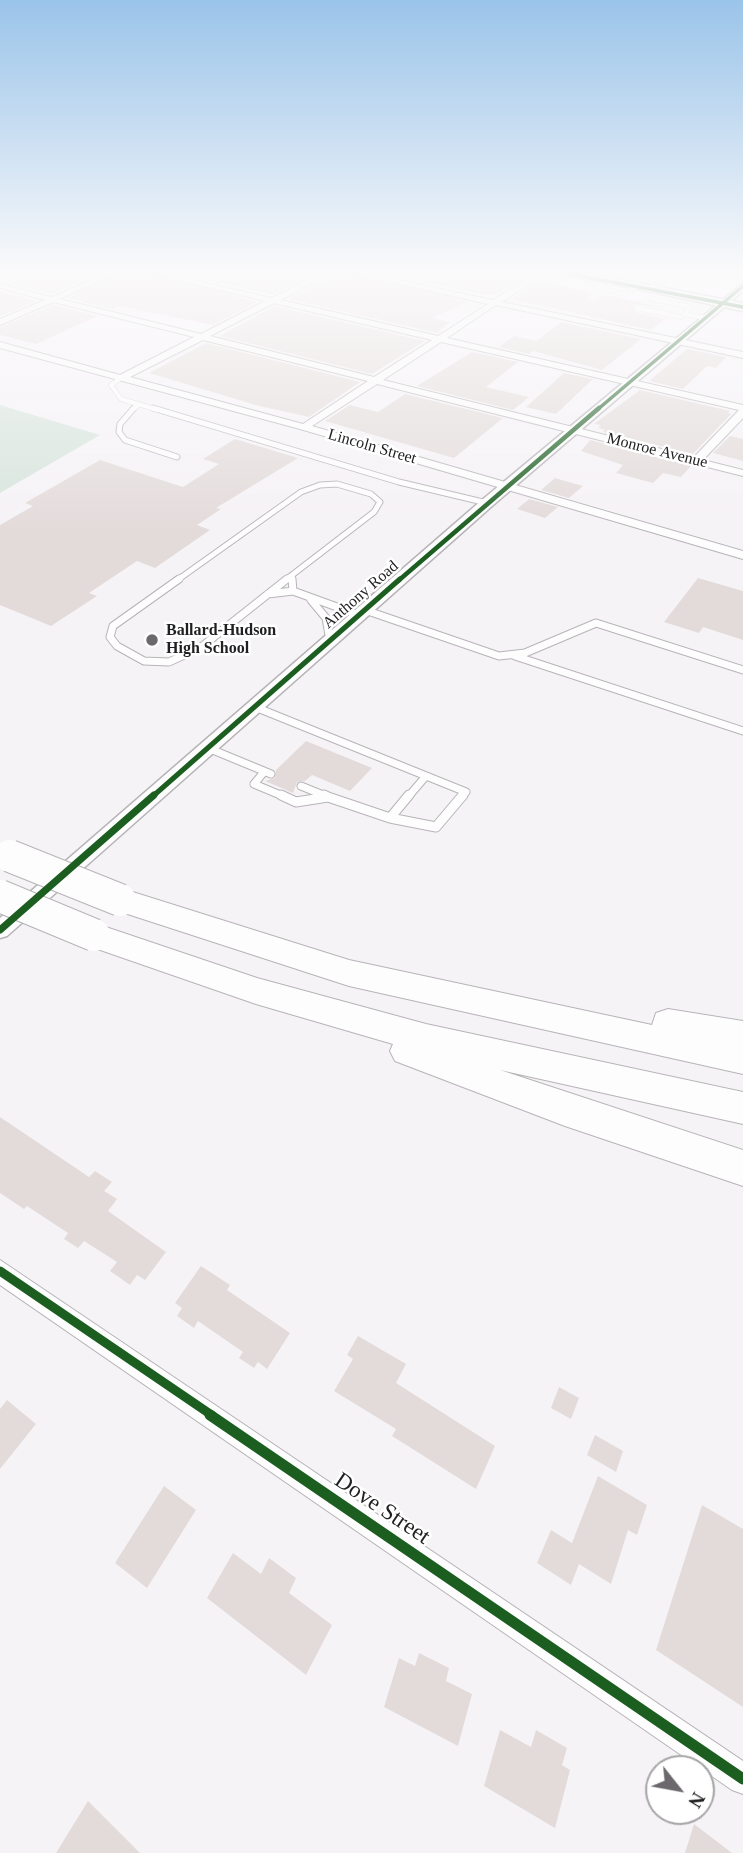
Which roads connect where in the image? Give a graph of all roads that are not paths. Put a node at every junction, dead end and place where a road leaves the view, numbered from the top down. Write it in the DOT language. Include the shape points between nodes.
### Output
graph roads {
  1 [pos="57,360"];
  2 [pos="156,360"];
  3 [pos="304,360"];
  4 [pos="405,360"];
  5 [pos="539,360"];
  6 [pos="654,360"];
  7 [pos="121,378"];
  8 [pos="376,379"];
  9 [pos="628,381"];
  10 [pos="139,405"];
  11 [pos="743,410"];
  12 [pos="303,427"];
  13 [pos="571,430"];
  14 [pos="177,457"];
  15 [pos="697,460"];
  16 [pos="743,473"];
  17 [pos="506,486"];
  18 [pos="487,503"];
  19 [pos="743,555"];
  20 [pos="292,575"];
  21 [pos="293,591"];
  22 [pos="267,594"];
  23 [pos="308,597"];
  24 [pos="362,613"];
  25 [pos="330,641"];
  26 [pos="510,655"];
  27 [pos="743,670"];
  28 [pos="255,707"];
  29 [pos="743,731"];
  30 [pos="208,748"];
  31 [pos="426,776"];
  32 [pos="301,786"];
  33 [pos="328,797"];
  34 [pos="390,818"];
  35 [pos="5,854"];
  36 [pos="0,896"];
  37 [pos="0,930"];
  38 [pos="422,991"];
  39 [pos="303,1005"];
  40 [pos="743,1035"];
  41 [pos="743,1059"];
  42 [pos="743,1108"];
  43 [pos="743,1168"];
  44 [pos="0,1271"];
  45 [pos="743,1779"];
  1 -- 7 [label="street, Lincoln Street"];
  2 -- 7 [label="street"];
  3 -- 8 [label="street, Monroe Avenue"];
  4 -- 8 [label="street"];
  5 -- 9 [label="street"];
  6 -- 9 [label="street, Anthony Road"];
  7 -- 10 [label="lane" via="111,385 114,393"];
  7 -- 12 [label="street, Lincoln Street"];
  8 -- 12 [label="street"];
  8 -- 13 [label="street, Monroe Avenue"];
  9 -- 11 [label="street"];
  9 -- 13 [label="street, Anthony Road"];
  10 -- 14 [label="lane" via="129,411 119,432 125,440"];
  10 -- 18 [label="lane" via="398,482"];
  11 -- 15 [label="street"];
  12 -- 17 [label="street, Lincoln Street"];
  13 -- 15 [label="street, Monroe Avenue"];
  13 -- 17 [label="street, Anthony Road"];
  15 -- 16 [label="street, Monroe Avenue"];
  17 -- 18 [label="street, Anthony Road"];
  17 -- 19 [label="street, Lincoln Street"];
  18 -- 24 [label="street, Anthony Road"];
  20 -- 21 [label="lane"];
  20 -- 22 [label="lane"];
  20 -- 22 [label="lane" via="380,502 371,494 337,484 301,492 113,626 110,637 144,661 169,662 200,648"];
  21 -- 22 [label="lane"];
  21 -- 23 [label="lane"];
  23 -- 24 [label="lane"];
  23 -- 25 [label="lane" via="326,618"];
  24 -- 25 [label="street, Anthony Road"];
  24 -- 26 [label="lane" via="499,656"];
  25 -- 28 [label="street, Anthony Road"];
  26 -- 27 [label="lane" via="596,623"];
  26 -- 29 [label="lane"];
  28 -- 30 [label="street, Anthony Road"];
  28 -- 31 [label="lane"];
  30 -- 33 [label="lane" via="268,773 254,784 296,802"];
  30 -- 37 [label="street, Anthony Road"];
  31 -- 34 [label="lane"];
  31 -- 34 [label="lane" via="466,792 436,827"];
  32 -- 33 [label="lane"];
  33 -- 34 [label="lane"];
  35 -- 38 [label="highway, bridge" via="120,900 294,957"];
  36 -- 39 [label="highway, bridge" via="94,935"];
  38 -- 40 [label="highway"];
  38 -- 41 [label="highway"];
  39 -- 42 [label="highway" via="466,1049"];
  39 -- 43 [label="highway" via="440,1064"];
  44 -- 45 [label="street, Dove Street"];
}
